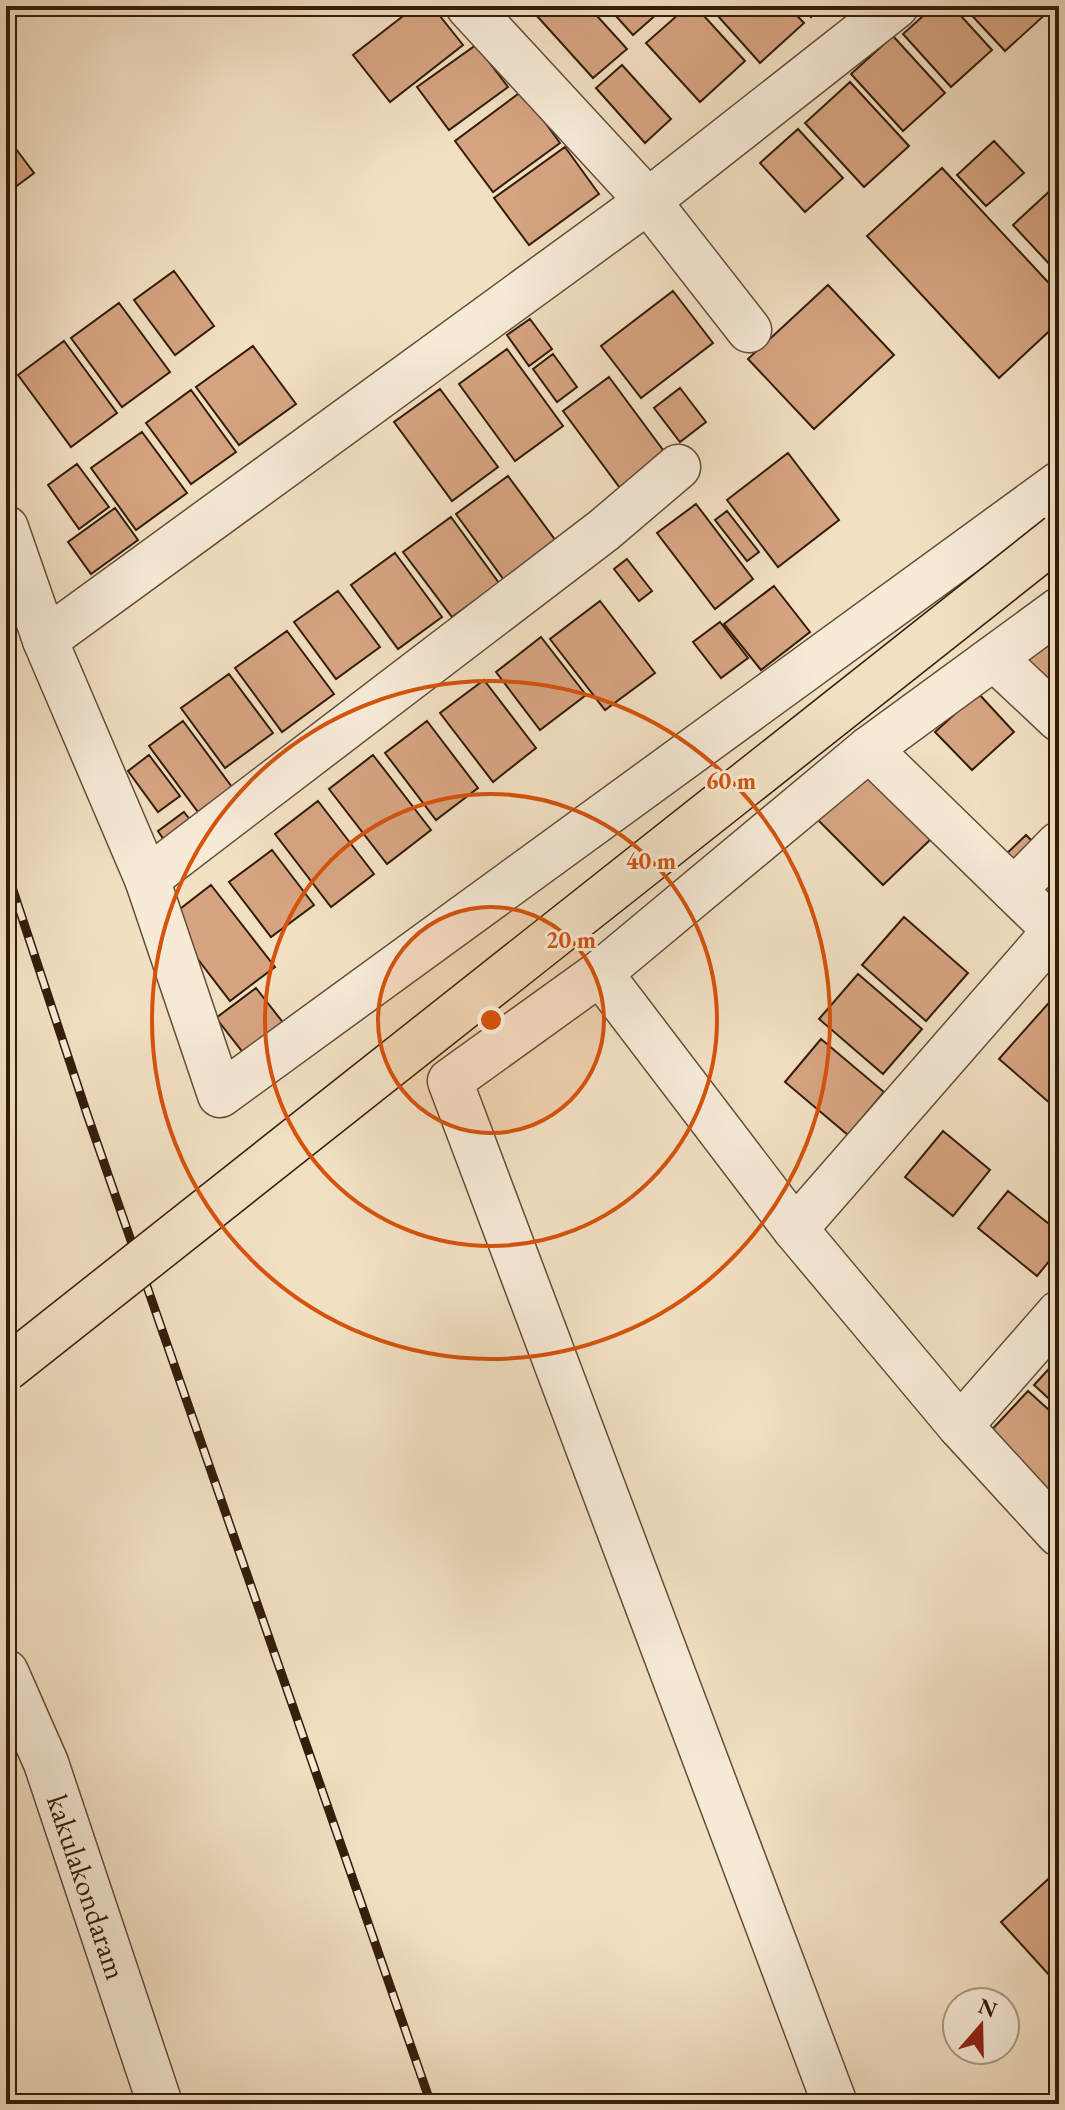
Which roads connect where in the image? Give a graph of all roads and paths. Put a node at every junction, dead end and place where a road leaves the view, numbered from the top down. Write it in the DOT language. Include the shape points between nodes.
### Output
graph roads {
  1 [pos="896,6"];
  2 [pos="488,13"];
  3 [pos="648,201"];
  4 [pos="749,330"];
  5 [pos="678,467"];
  6 [pos="1059,484"];
  7 [pos="6,528"];
  8 [pos="1059,536"];
  9 [pos="1059,610"];
  10 [pos="45,640"];
  11 [pos="994,658"];
  12 [pos="1059,719"];
  13 [pos="869,749"];
  14 [pos="1059,844"];
  15 [pos="147,879"];
  16 [pos="1014,890"];
  17 [pos="1057,932"];
  18 [pos="600,973"];
  19 [pos="795,1229"];
  20 [pos="1059,1313"];
  21 [pos="6,1369"];
  22 [pos="960,1426"];
  23 [pos="1059,1534"];
  24 [pos="6,1672"];
  25 [pos="160,2104"];
  26 [pos="835,2104"];
  1 -- 3 [label="street"];
  2 -- 3 [label="street"];
  3 -- 4 [label="street"];
  3 -- 10 [label="street"];
  5 -- 15 [label="street" via="604,530"];
  6 -- 15 [label="street" via="220,1095"];
  7 -- 10 [label="street"];
  8 -- 21 [label="highway, bridge"];
  9 -- 11 [label="street"];
  10 -- 15 [label="street"];
  11 -- 12 [label="street"];
  11 -- 13 [label="street"];
  13 -- 16 [label="street"];
  13 -- 18 [label="street"];
  14 -- 16 [label="street"];
  16 -- 17 [label="street"];
  17 -- 19 [label="street"];
  18 -- 19 [label="street"];
  18 -- 26 [label="street" via="450,1081"];
  19 -- 22 [label="street"];
  20 -- 22 [label="street"];
  22 -- 23 [label="street"];
  24 -- 25 [label="street, kakulakondaram" via="46,1763"];
}
